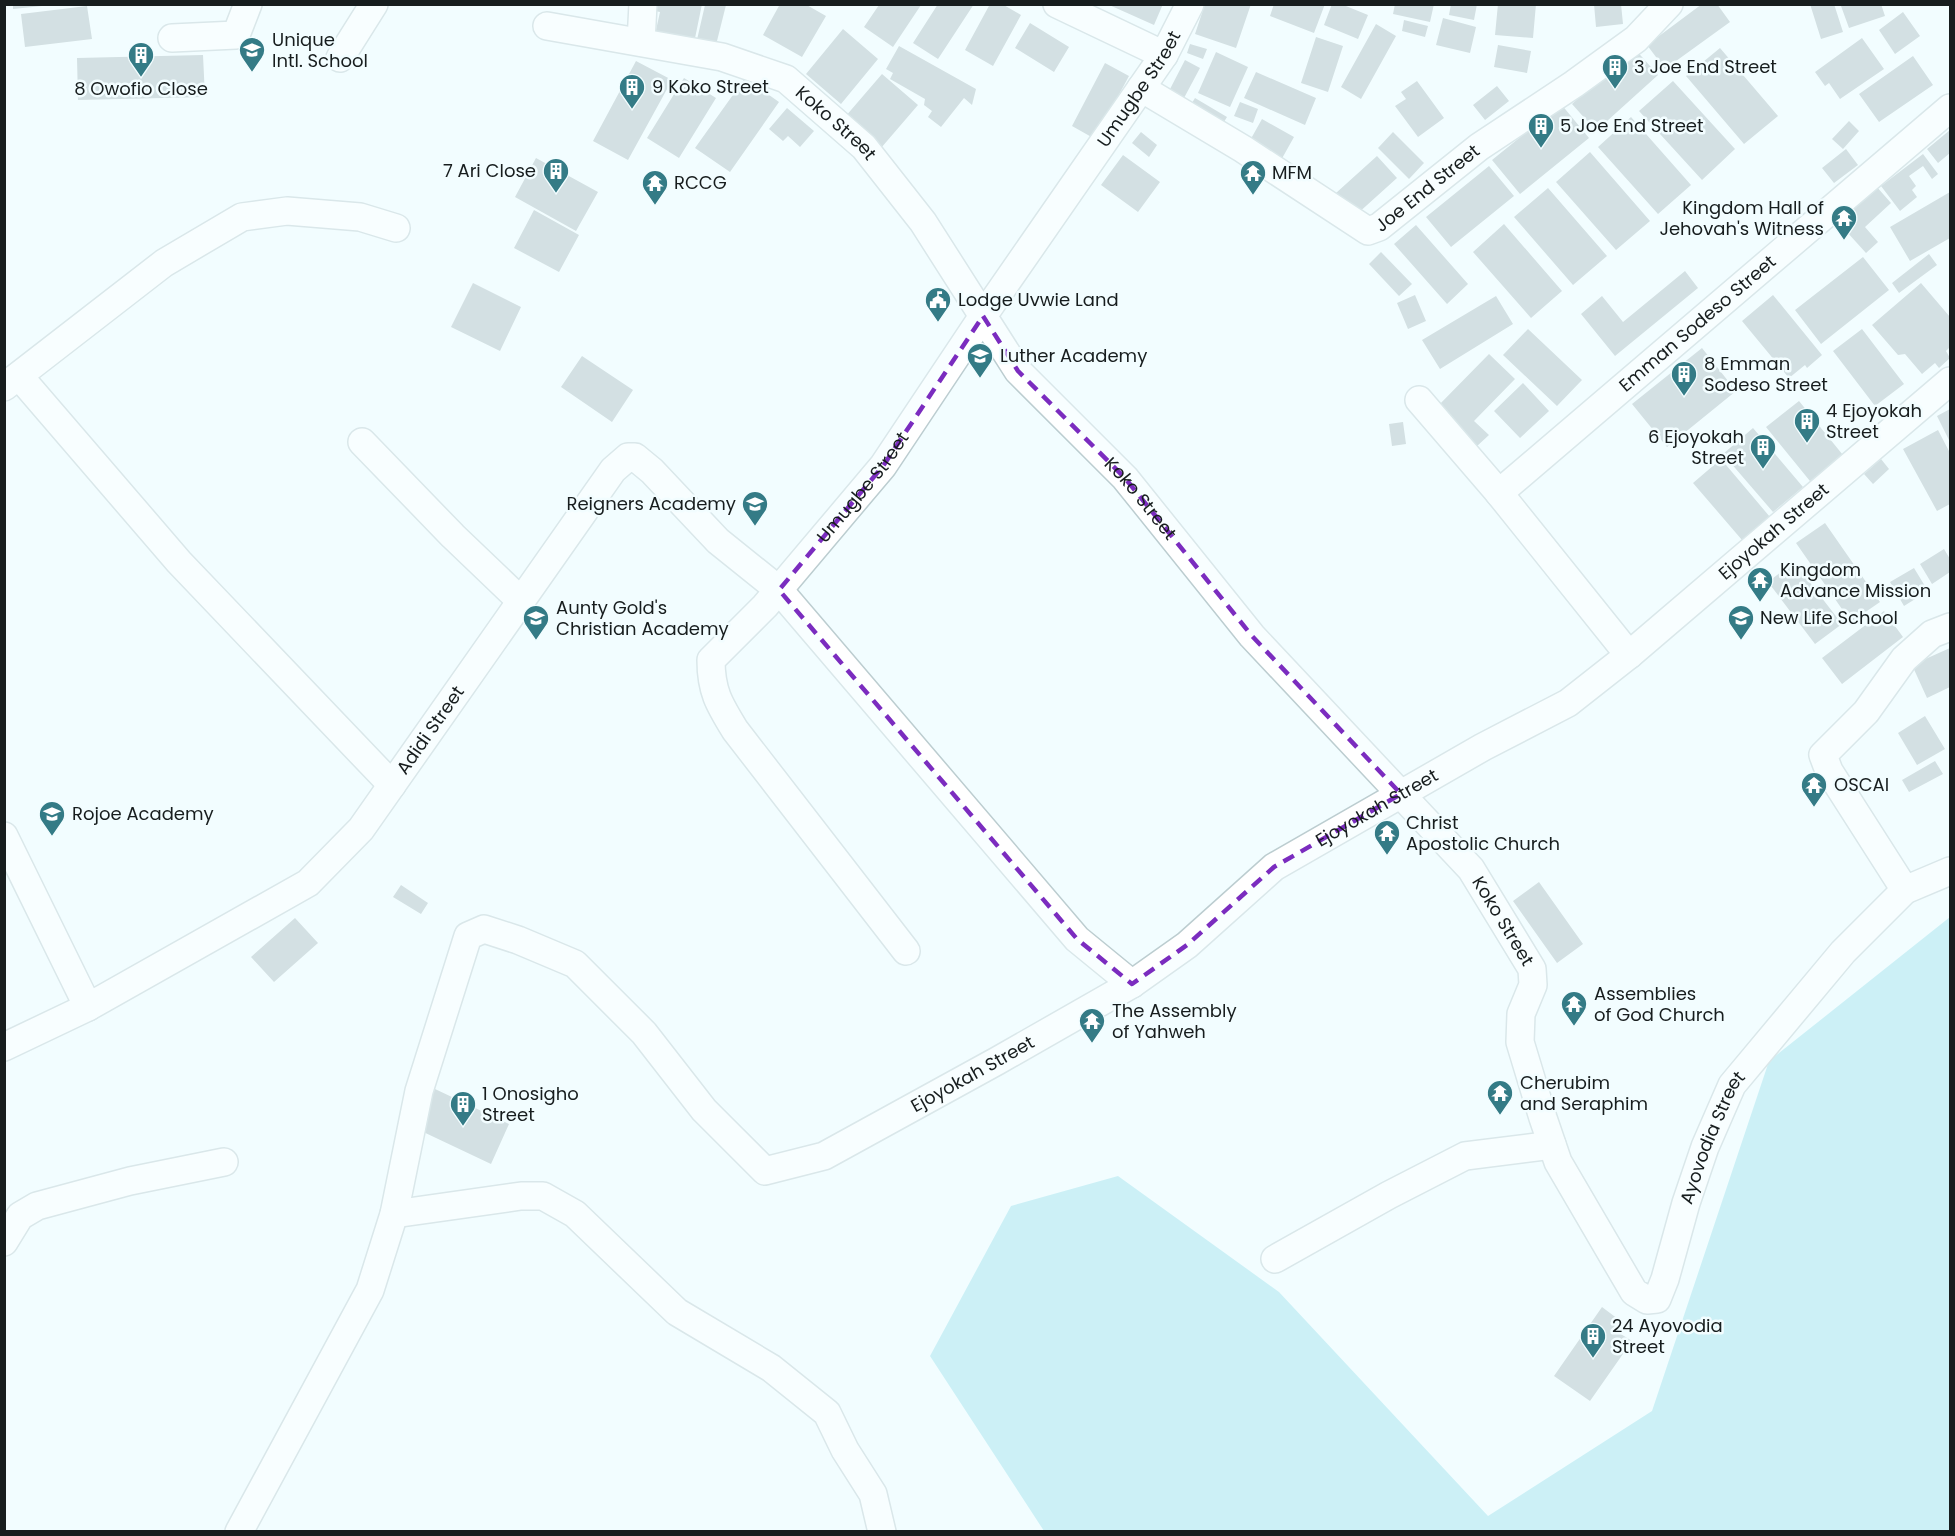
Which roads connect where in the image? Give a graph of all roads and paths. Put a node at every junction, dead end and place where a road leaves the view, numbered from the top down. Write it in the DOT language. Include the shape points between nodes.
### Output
graph roads {
  1 [pos="248,4"];
  2 [pos="374,4"];
  3 [pos="643,4"];
  4 [pos="1057,4"];
  5 [pos="1190,4"];
  6 [pos="1670,4"];
  7 [pos="547,26"];
  8 [pos="172,38"];
  9 [pos="641,42"];
  10 [pos="1164,55"];
  11 [pos="340,58"];
  12 [pos="1141,88"];
  13 [pos="1950,108"];
  14 [pos="396,228"];
  15 [pos="983,316"];
  16 [pos="12,381"];
  17 [pos="1950,381"];
  18 [pos="1419,400"];
  19 [pos="362,442"];
  20 [pos="1499,493"];
  21 [pos="779,590"];
  22 [pos="521,601"];
  23 [pos="1950,627"];
  24 [pos="1629,655"];
  25 [pos="392,784"];
  26 [pos="1401,794"];
  27 [pos="4,836"];
  28 [pos="1950,871"];
  29 [pos="1905,890"];
  30 [pos="906,951"];
  31 [pos="1132,984"];
  32 [pos="88,1007"];
  33 [pos="4,1047"];
  34 [pos="1552,1145"];
  35 [pos="224,1162"];
  36 [pos="394,1214"];
  37 [pos="4,1242"];
  38 [pos="1275,1259"];
  39 [pos="239,1532"];
  40 [pos="882,1532"];
  1 -- 8 [label="street" via="237,35"];
  2 -- 11 [label="street"];
  3 -- 9 [label="street"];
  4 -- 10 [label="street"];
  5 -- 10 [label="street, Umugbe Street"];
  6 -- 12 [label="street, Joe End Street" via="1636,39 1479,147 1379,227 1368,231"];
  7 -- 9 [label="street, Koko Street"];
  9 -- 15 [label="street, Koko Street" via="722,57 786,79 864,147 923,222"];
  10 -- 12 [label="street, Umugbe Street"];
  12 -- 15 [label="street, Umugbe Street"];
  13 -- 20 [label="street, Emman Sodeso Street"];
  14 -- 16 [label="street" via="360,218 287,211 242,217 164,263"];
  15 -- 21 [label="street, Umugbe Street" via="883,466"];
  15 -- 26 [label="street, Koko Street" via="1018,371 1125,478 1252,636"];
  16 -- 25 [label="street"];
  17 -- 24 [label="street, Ejoyokah Street"];
  18 -- 20 [label="street"];
  19 -- 22 [label="street"];
  20 -- 24 [label="street"];
  21 -- 22 [label="street, Adidi Street" via="718,541 652,471 635,457 628,457 613,470"];
  21 -- 30 [label="street, Umugbe Street" via="711,660 711,681 735,730"];
  21 -- 31 [label="street" via="1077,939"];
  22 -- 25 [label="street, Adidi Street"];
  23 -- 29 [label="street" via="1932,634 1904,659 1866,712 1823,755 1829,771"];
  24 -- 26 [label="street, Ejoyokah Street" via="1568,703"];
  25 -- 32 [label="street, Adidi Street" via="361,829 308,883"];
  26 -- 31 [label="street, Ejoyokah Street" via="1274,867 1187,945"];
  26 -- 34 [label="street, Koko Street" via="1471,869 1532,969 1533,985 1521,1014 1520,1042"];
  27 -- 32 [label="street"];
  28 -- 29 [label="street, Ayovodia Street"];
  29 -- 34 [label="street, Ayovodia Street" via="1843,952 1732,1085 1705,1147 1657,1299 1647,1300 1634,1292 1558,1162"];
  31 -- 36 [label="street, Ejoyokah Street" via="824,1156 765,1171 704,1110 644,1033 575,964 484,929 468,936 419,1091"];
  32 -- 33 [label="street, Adidi Street"];
  34 -- 38 [label="street" via="1465,1156"];
  35 -- 37 [label="street" via="130,1181 37,1206 20,1216"];
  36 -- 39 [label="street" via="370,1290"];
  36 -- 40 [label="street" via="520,1196 543,1196 575,1214 677,1312 771,1368 827,1413 873,1494"];
}
